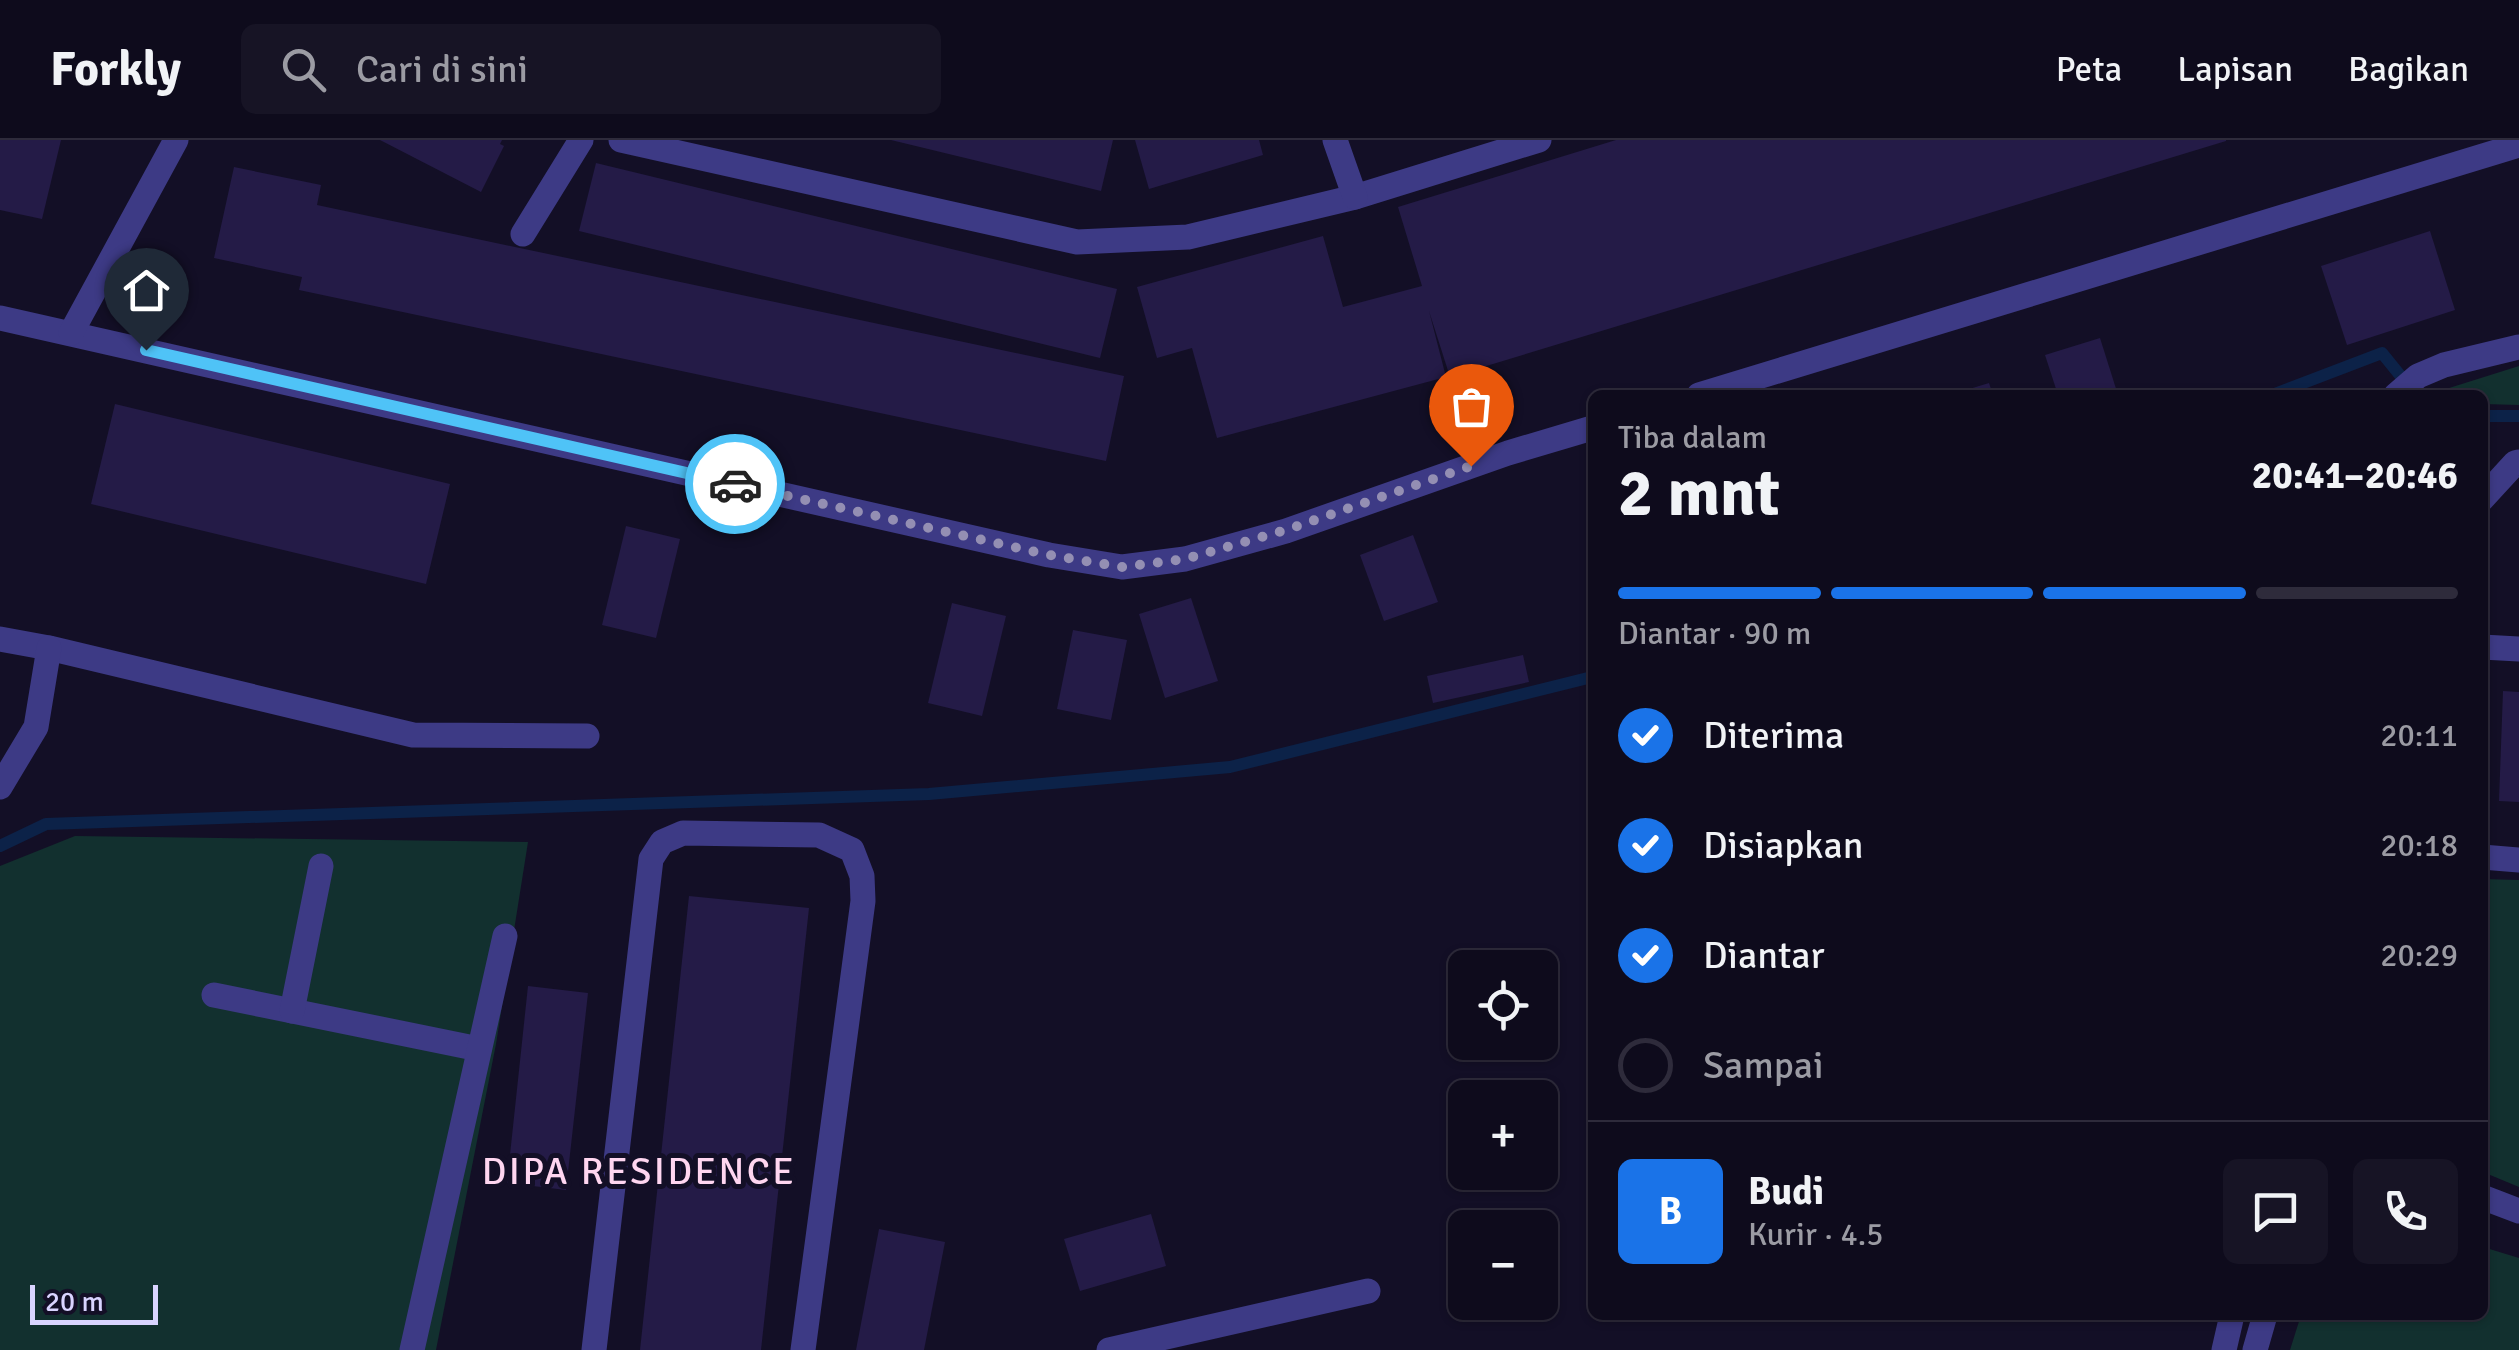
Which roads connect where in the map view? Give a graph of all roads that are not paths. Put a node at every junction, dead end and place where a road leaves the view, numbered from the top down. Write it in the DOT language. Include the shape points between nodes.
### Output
graph roads {
  1 [pos="176,140"];
  2 [pos="581,140"];
  3 [pos="621,140"];
  4 [pos="1335,140"];
  5 [pos="1539,140"];
  6 [pos="2519,145"];
  7 [pos="1355,196"];
  8 [pos="522,234"];
  9 [pos="0,318"];
  10 [pos="71,333"];
  11 [pos="2519,347"];
  12 [pos="1716,390"];
  13 [pos="2402,390"];
  14 [pos="1588,429"];
  15 [pos="2519,462"];
  16 [pos="2488,493"];
  17 [pos="0,639"];
  18 [pos="49,648"];
  19 [pos="2488,648"];
  20 [pos="2519,649"];
  21 [pos="587,736"];
  22 [pos="0,787"];
  23 [pos="2488,857"];
  24 [pos="2519,860"];
  25 [pos="321,866"];
  26 [pos="505,936"];
  27 [pos="214,995"];
  28 [pos="292,1011"];
  29 [pos="479,1050"];
  30 [pos="2488,1199"];
  31 [pos="2519,1211"];
  32 [pos="1368,1291"];
  33 [pos="2231,1320"];
  34 [pos="2264,1320"];
  35 [pos="412,1350"];
  36 [pos="594,1350"];
  37 [pos="803,1350"];
  38 [pos="1108,1350"];
  39 [pos="2224,1350"];
  40 [pos="2255,1350"];
  1 -- 10 [label="street"];
  2 -- 8 [label="street"];
  3 -- 7 [label="street" via="1077,242 1188,237"];
  4 -- 7 [label="street"];
  5 -- 7 [label="street"];
  6 -- 12 [label="street"];
  9 -- 10 [label="street"];
  10 -- 14 [label="street" via="1122,567 1185,559 1286,530"];
  11 -- 13 [label="street" via="2444,365"];
  15 -- 16 [label="street"];
  17 -- 18 [label="street"];
  18 -- 21 [label="street" via="414,735"];
  18 -- 22 [label="street" via="36,727"];
  19 -- 20 [label="street"];
  23 -- 24 [label="street"];
  25 -- 28 [label="street"];
  26 -- 29 [label="street"];
  27 -- 28 [label="street"];
  28 -- 29 [label="street"];
  29 -- 35 [label="street"];
  30 -- 31 [label="street"];
  32 -- 38 [label="street"];
  33 -- 39 [label="street"];
  34 -- 40 [label="street"];
  36 -- 37 [label="street" via="652,859 662,842 683,833 819,835 852,850 862,876"];
}
